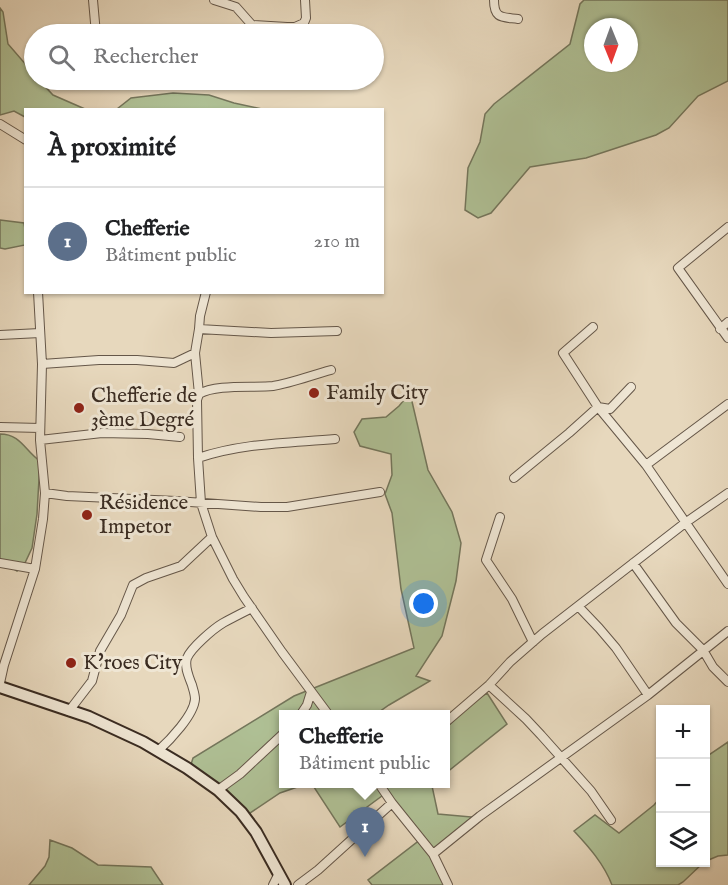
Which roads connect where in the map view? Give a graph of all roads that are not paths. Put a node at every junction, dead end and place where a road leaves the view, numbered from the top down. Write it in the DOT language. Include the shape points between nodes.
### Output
graph roads {
  1 [pos="93,0"];
  2 [pos="99,0"];
  3 [pos="214,0"];
  4 [pos="305,0"];
  5 [pos="494,0"];
  6 [pos="518,19"];
  7 [pos="95,24"];
  8 [pos="251,24"];
  9 [pos="302,24"];
  10 [pos="0,124"];
  11 [pos="24,139"];
  12 [pos="728,227"];
  13 [pos="38,294"];
  14 [pos="206,294"];
  15 [pos="728,322"];
  16 [pos="593,327"];
  17 [pos="199,329"];
  18 [pos="720,329"];
  19 [pos="337,331"];
  20 [pos="40,333"];
  21 [pos="0,334"];
  22 [pos="728,339"];
  23 [pos="195,353"];
  24 [pos="42,364"];
  25 [pos="331,370"];
  26 [pos="631,387"];
  27 [pos="199,394"];
  28 [pos="728,404"];
  29 [pos="598,407"];
  30 [pos="0,427"];
  31 [pos="40,428"];
  32 [pos="180,437"];
  33 [pos="335,439"];
  34 [pos="40,440"];
  35 [pos="198,458"];
  36 [pos="646,465"];
  37 [pos="514,478"];
  38 [pos="380,492"];
  39 [pos="45,493"];
  40 [pos="728,493"];
  41 [pos="201,503"];
  42 [pos="500,517"];
  43 [pos="685,523"];
  44 [pos="212,537"];
  45 [pos="0,562"];
  46 [pos="633,563"];
  47 [pos="35,569"];
  48 [pos="728,584"];
  49 [pos="578,606"];
  50 [pos="252,608"];
  51 [pos="728,630"];
  52 [pos="533,642"];
  53 [pos="703,650"];
  54 [pos="728,682"];
  55 [pos="0,685"];
  56 [pos="489,686"];
  57 [pos="311,692"];
  58 [pos="648,695"];
  59 [pos="304,710"];
  60 [pos="325,710"];
  61 [pos="69,711"];
  62 [pos="450,719"];
  63 [pos="279,738"];
  64 [pos="158,751"];
  65 [pos="560,758"];
  66 [pos="382,788"];
  67 [pos="218,790"];
  68 [pos="392,803"];
  69 [pos="611,819"];
  70 [pos="434,854"];
  71 [pos="279,882"];
  72 [pos="298,885"];
  73 [pos="448,885"];
  1 -- 2 [label="street"];
  1 -- 7 [label="street"];
  3 -- 8 [label="street" via="236,7"];
  4 -- 9 [label="street" via="306,18"];
  5 -- 6 [label="street" via="497,14"];
  10 -- 11 [label="street"];
  12 -- 18 [label="street" via="678,268"];
  13 -- 20 [label="street"];
  14 -- 17 [label="street"];
  15 -- 18 [label="street"];
  16 -- 29 [label="street" via="562,353"];
  17 -- 19 [label="street"];
  17 -- 23 [label="street"];
  18 -- 22 [label="street"];
  20 -- 21 [label="street"];
  20 -- 24 [label="street"];
  23 -- 24 [label="street" via="174,363 99,360"];
  23 -- 27 [label="street"];
  24 -- 31 [label="street"];
  25 -- 27 [label="street" via="275,385"];
  26 -- 29 [label="street" via="610,409"];
  27 -- 35 [label="street"];
  28 -- 36 [label="street"];
  29 -- 36 [label="street"];
  29 -- 37 [label="street"];
  30 -- 31 [label="street"];
  31 -- 34 [label="street"];
  32 -- 34 [label="street" via="102,433"];
  33 -- 35 [label="street" via="232,449"];
  34 -- 39 [label="street"];
  35 -- 41 [label="street"];
  36 -- 43 [label="street"];
  38 -- 41 [label="street" via="287,507"];
  39 -- 41 [label="street"];
  39 -- 47 [label="street"];
  40 -- 43 [label="street"];
  41 -- 44 [label="street"];
  42 -- 52 [label="street" via="486,560 512,599"];
  43 -- 46 [label="street"];
  43 -- 48 [label="street"];
  44 -- 50 [label="street"];
  44 -- 61 [label="street" via="181,566 133,585 117,624 100,651 92,681"];
  45 -- 47 [label="street"];
  46 -- 49 [label="street"];
  46 -- 53 [label="street" via="676,623"];
  47 -- 55 [label="street"];
  49 -- 52 [label="street"];
  49 -- 58 [label="street" via="616,648"];
  50 -- 57 [label="street"];
  50 -- 64 [label="street" via="221,624 187,658 194,703 186,720"];
  51 -- 53 [label="street"];
  52 -- 56 [label="street"];
  53 -- 54 [label="street" via="712,667"];
  53 -- 58 [label="street"];
  55 -- 61 [label="street"];
  56 -- 62 [label="street"];
  56 -- 65 [label="street" via="526,719"];
  57 -- 59 [label="street"];
  57 -- 60 [label="street"];
  58 -- 65 [label="street"];
  61 -- 64 [label="street" via="90,717"];
  63 -- 67 [label="street"];
  64 -- 67 [label="street"];
  65 -- 69 [label="street"];
  65 -- 70 [label="street"];
  66 -- 68 [label="street"];
  67 -- 71 [label="street" via="256,832"];
  68 -- 70 [label="street"];
  68 -- 72 [label="street"];
  70 -- 73 [label="street"];
}
